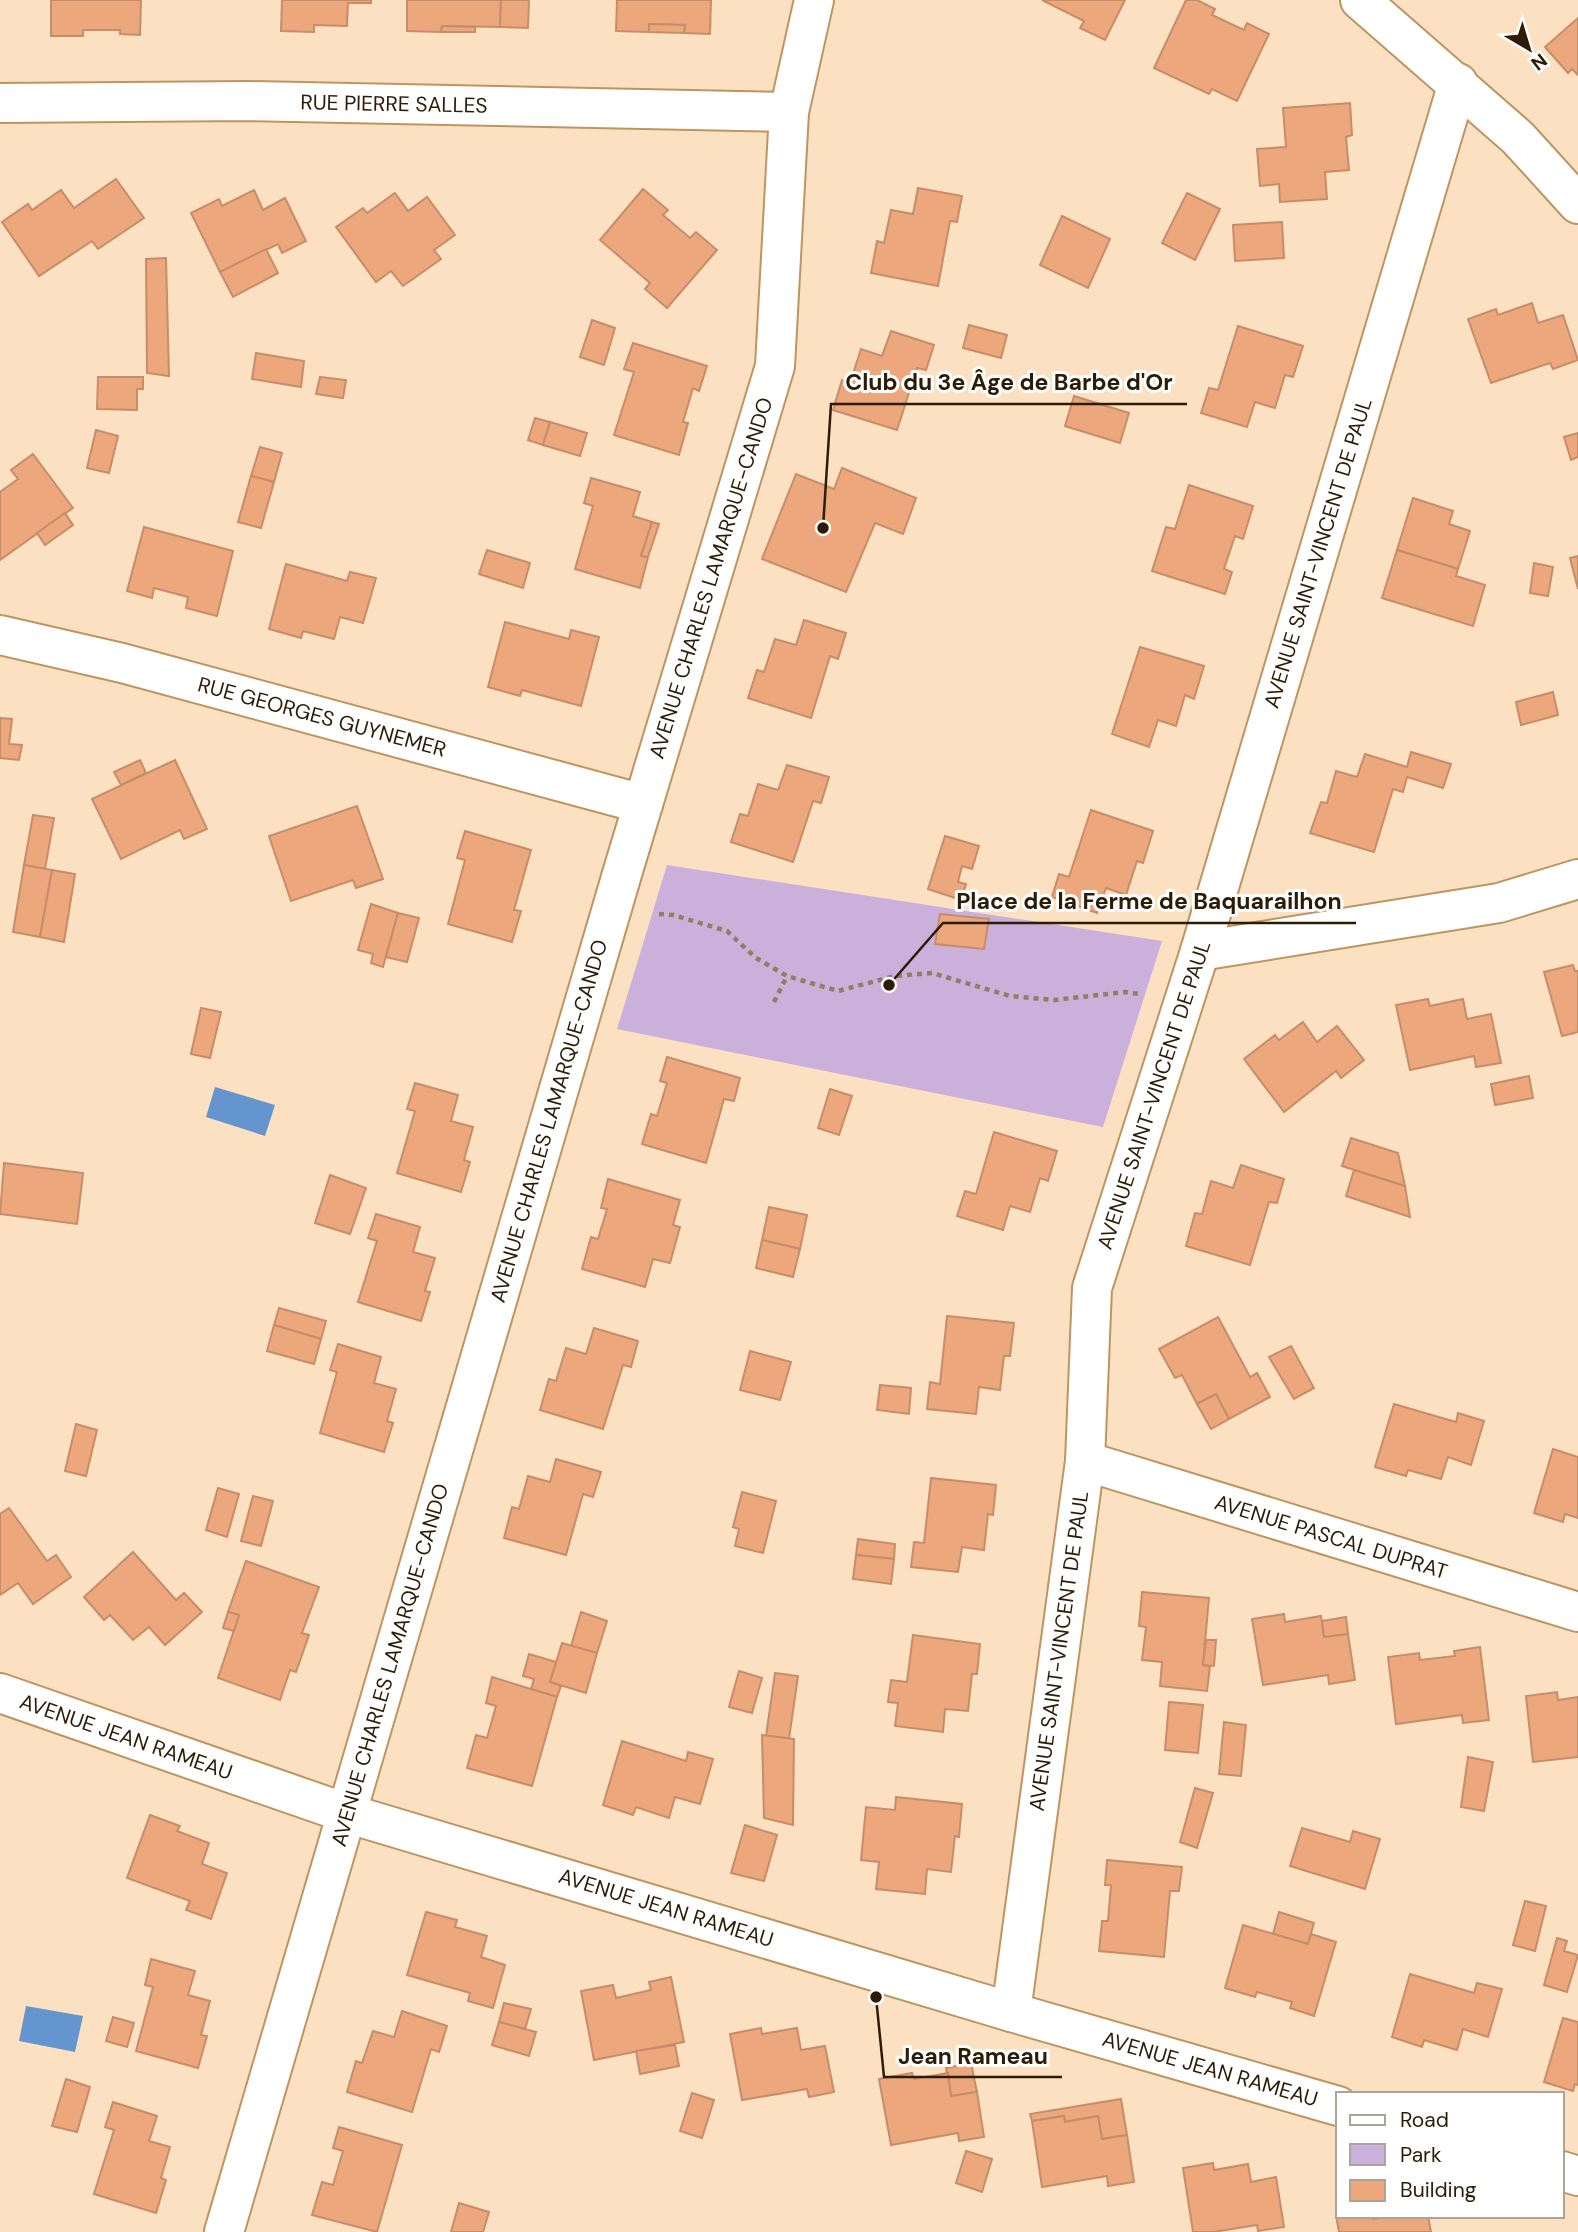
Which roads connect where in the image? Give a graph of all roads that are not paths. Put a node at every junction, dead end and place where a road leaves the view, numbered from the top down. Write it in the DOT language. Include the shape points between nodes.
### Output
graph roads {
  1 [pos="814,0"];
  2 [pos="1360,0"];
  3 [pos="1458,83"];
  4 [pos="0,103"];
  5 [pos="789,112"];
  6 [pos="1578,204"];
  7 [pos="0,635"];
  8 [pos="643,804"];
  9 [pos="1578,878"];
  10 [pos="1200,951"];
  11 [pos="1084,1461"];
  12 [pos="1578,1612"];
  13 [pos="0,1693"];
  14 [pos="346,1813"];
  15 [pos="1011,2012"];
  16 [pos="1336,2105"];
  17 [pos="225,2232"];
  1 -- 5 [label="street, AVENUE CHARLES LAMARQUE-CANDO"];
  2 -- 3 [label="street"];
  3 -- 6 [label="street" via="1518,138"];
  3 -- 10 [label="street, AVENUE SAINT-VINCENT DE PAUL"];
  4 -- 5 [label="street, RUE PIERRE SALLES" via="248,101"];
  5 -- 8 [label="street, AVENUE CHARLES LAMARQUE-CANDO" via="775,366"];
  7 -- 8 [label="street, RUE GEORGES GUYNEMER" via="122,663"];
  8 -- 14 [label="street, AVENUE CHARLES LAMARQUE-CANDO"];
  9 -- 10 [label="street" via="1499,903"];
  10 -- 11 [label="street, AVENUE SAINT-VINCENT DE PAUL" via="1093,1289"];
  11 -- 12 [label="street, AVENUE PASCAL DUPRAT"];
  11 -- 15 [label="street, AVENUE SAINT-VINCENT DE PAUL"];
  13 -- 14 [label="street, AVENUE JEAN RAMEAU"];
  14 -- 15 [label="street, AVENUE JEAN RAMEAU"];
  14 -- 17 [label="street, AVENUE CHARLES LAMARQUE-CANDO"];
  15 -- 16 [label="street, AVENUE JEAN RAMEAU"];
}
